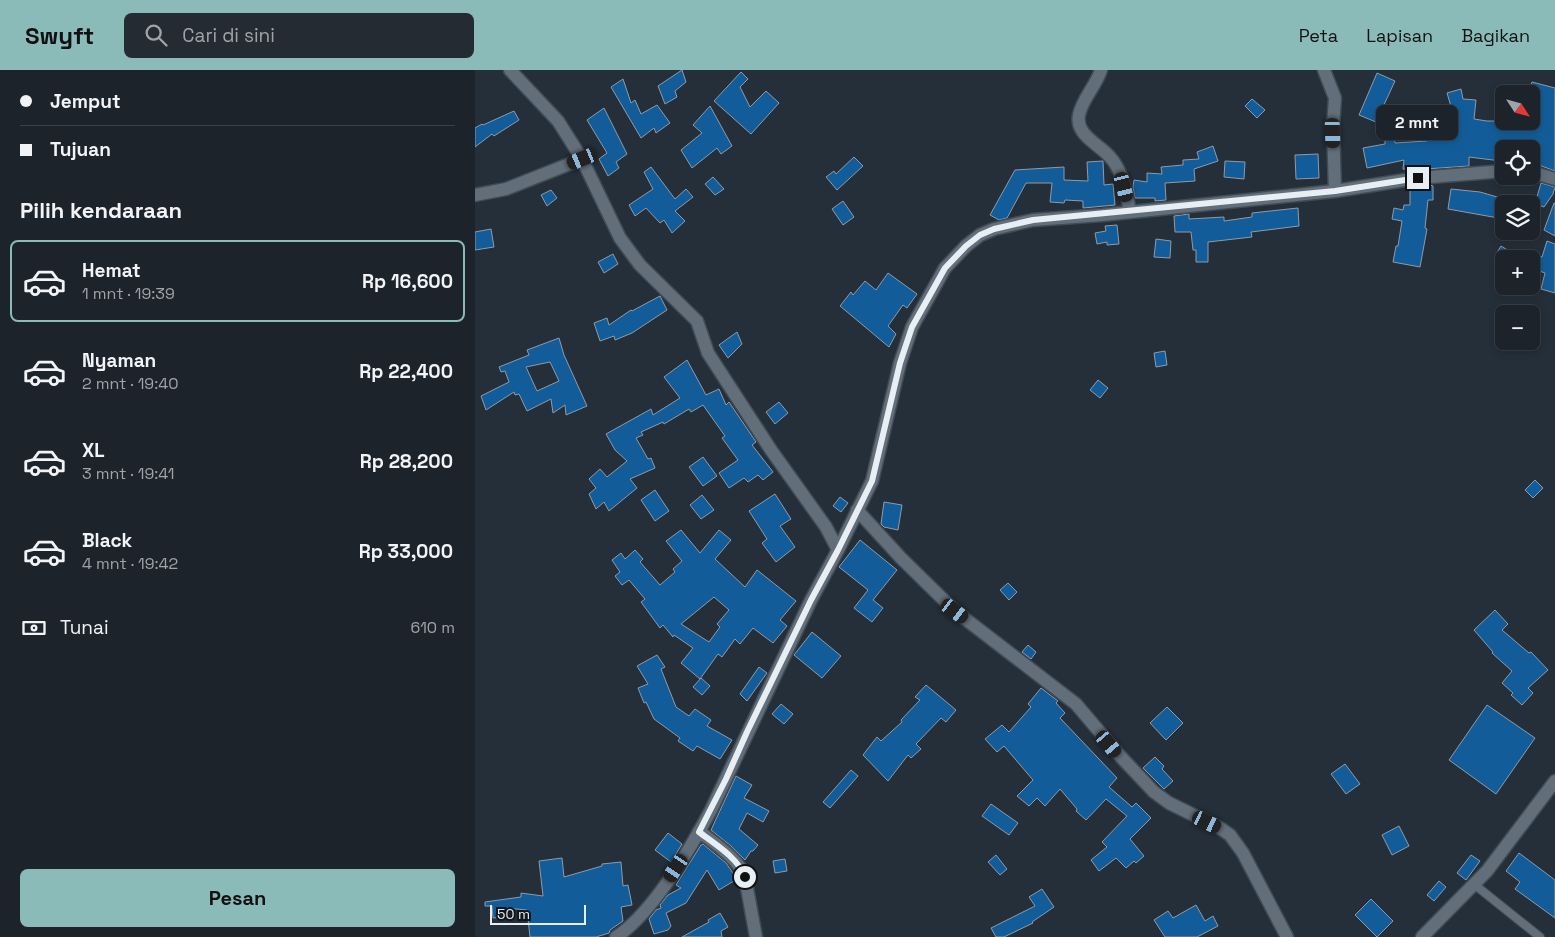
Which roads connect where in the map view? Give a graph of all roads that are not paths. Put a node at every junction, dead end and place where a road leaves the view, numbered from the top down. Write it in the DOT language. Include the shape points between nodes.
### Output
graph roads {
  1 [pos="510,70"];
  2 [pos="1101,70"];
  3 [pos="1324,70"];
  4 [pos="582,159"];
  5 [pos="1495,172"];
  6 [pos="1540,175"];
  7 [pos="1555,179"];
  8 [pos="1335,191"];
  9 [pos="475,195"];
  10 [pos="1130,211"];
  11 [pos="857,510"];
  12 [pos="838,550"];
  13 [pos="1555,781"];
  14 [pos="699,832"];
  15 [pos="1475,885"];
  16 [pos="617,937"];
  17 [pos="756,937"];
  18 [pos="1287,937"];
  19 [pos="1422,937"];
  20 [pos="1540,937"];
  1 -- 4 [label="street" via="558,121"];
  2 -- 10 [label="street" via="1081,108 1080,129 1115,164"];
  3 -- 8 [label="street" via="1335,103"];
  4 -- 9 [label="street" via="506,189"];
  4 -- 12 [label="street" via="620,238 640,265 697,321 708,353 826,527"];
  5 -- 8 [label="street" via="1418,178"];
  6 -- 7 [label="street"];
  8 -- 10 [label="street"];
  10 -- 11 [label="street" via="1016,223 994,229 980,235 945,268 912,327 900,363 872,481"];
  11 -- 12 [label="street"];
  11 -- 18 [label="street" via="955,611 1076,704 1155,792 1169,803 1230,835 1243,852"];
  12 -- 14 [label="street"];
  13 -- 15 [label="street"];
  14 -- 16 [label="street" via="638,920"];
  14 -- 17 [label="street" via="743,869"];
  15 -- 19 [label="street"];
  15 -- 20 [label="lane"];
}
